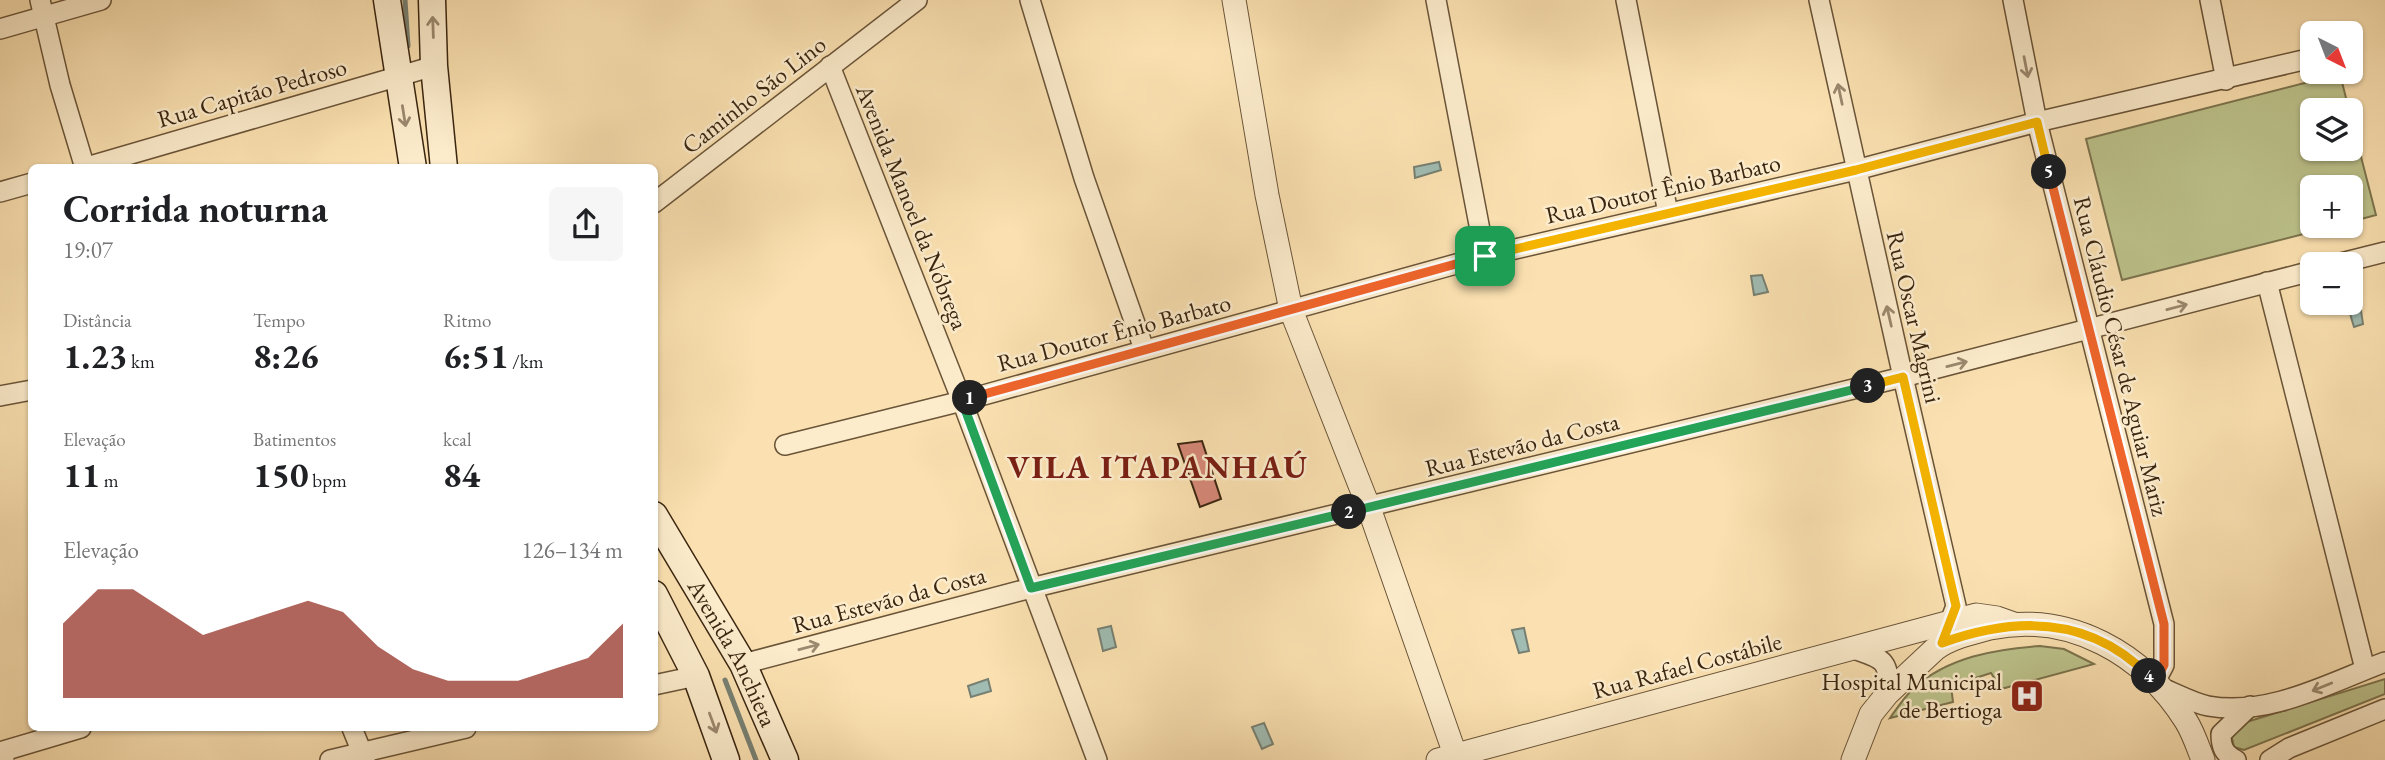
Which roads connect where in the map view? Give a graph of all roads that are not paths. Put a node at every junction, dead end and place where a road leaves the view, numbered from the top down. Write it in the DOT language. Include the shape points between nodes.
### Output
graph roads {
  1 [pos="101,0"];
  2 [pos="387,0"];
  3 [pos="432,0"];
  4 [pos="917,0"];
  5 [pos="1030,0"];
  6 [pos="1234,0"];
  7 [pos="1436,0"];
  8 [pos="1626,0"];
  9 [pos="1819,0"];
  10 [pos="2013,0"];
  11 [pos="2210,0"];
  12 [pos="43,8"];
  13 [pos="0,29"];
  14 [pos="2300,61"];
  15 [pos="434,66"];
  16 [pos="830,66"];
  17 [pos="398,76"];
  18 [pos="2226,80"];
  19 [pos="2037,122"];
  20 [pos="83,164"];
  21 [pos="98,164"];
  22 [pos="411,164"];
  23 [pos="444,164"];
  24 [pos="1856,170"];
  25 [pos="28,184"];
  26 [pos="0,192"];
  27 [pos="658,200"];
  28 [pos="1668,213"];
  29 [pos="2385,252"];
  30 [pos="1485,256"];
  31 [pos="2363,258"];
  32 [pos="2300,274"];
  33 [pos="2267,282"];
  34 [pos="1291,310"];
  35 [pos="2089,331"];
  36 [pos="1144,349"];
  37 [pos="1903,377"];
  38 [pos="28,391"];
  39 [pos="0,396"];
  40 [pos="962,401"];
  41 [pos="785,445"];
  42 [pos="1368,508"];
  43 [pos="658,521"];
  44 [pos="1031,588"];
  45 [pos="658,602"];
  46 [pos="1946,633"];
  47 [pos="1851,648"];
  48 [pos="2385,662"];
  49 [pos="743,664"];
  50 [pos="2365,669"];
  51 [pos="695,676"];
  52 [pos="658,684"];
  53 [pos="2159,685"];
  54 [pos="1888,693"];
  55 [pos="2250,706"];
  56 [pos="2384,716"];
  57 [pos="71,731"];
  58 [pos="353,731"];
  59 [pos="455,731"];
  60 [pos="0,753"];
  61 [pos="363,756"];
  62 [pos="1450,759"];
  63 [pos="2271,759"];
  64 [pos="2,760"];
  65 [pos="330,760"];
  66 [pos="726,760"];
  67 [pos="785,760"];
  68 [pos="1097,760"];
  69 [pos="1853,760"];
  70 [pos="2203,760"];
  71 [pos="2236,760"];
  72 [pos="2244,760"];
  1 -- 12 [label="street"];
  2 -- 17 [label="main road"];
  15 -- 3 [label="main road, one-way"];
  4 -- 16 [label="street, Caminho São Lino"];
  5 -- 36 [label="street" via="1084,178"];
  6 -- 34 [label="street" via="1266,195"];
  7 -- 30 [label="street"];
  8 -- 28 [label="street"];
  24 -- 9 [label="street, Rua Oscar Magrini, one-way"];
  10 -- 19 [label="street, Rua Cláudio César de Aguiar Mariz, one-way"];
  11 -- 18 [label="street"];
  12 -- 13 [label="street"];
  12 -- 20 [label="street"];
  14 -- 18 [label="street, Rua Doutor Ênio Barbato"];
  15 -- 17 [label="street, Rua Capitão Pedroso"];
  15 -- 23 [label="main road"];
  16 -- 27 [label="street, Caminho São Lino"];
  16 -- 40 [label="street, Avenida Manoel da Nóbrega"];
  17 -- 21 [label="street, Rua Capitão Pedroso"];
  17 -- 22 [label="main road, one-way"];
  18 -- 19 [label="street, Rua Doutor Ênio Barbato"];
  19 -- 24 [label="street, Rua Doutor Ênio Barbato"];
  19 -- 35 [label="street, Rua Cláudio César de Aguiar Mariz"];
  24 -- 28 [label="street, Rua Doutor Ênio Barbato"];
  37 -- 24 [label="street, Rua Oscar Magrini, one-way"];
  25 -- 26 [label="street"];
  28 -- 30 [label="street, Rua Doutor Ênio Barbato"];
  29 -- 31 [label="street"];
  30 -- 34 [label="street, Rua Doutor Ênio Barbato"];
  32 -- 33 [label="street, Rua Estevão da Costa"];
  35 -- 33 [label="street, Rua Estevão da Costa, one-way"];
  33 -- 50 [label="street"];
  34 -- 36 [label="street, Rua Doutor Ênio Barbato"];
  34 -- 42 [label="street"];
  37 -- 35 [label="street, Rua Estevão da Costa, one-way"];
  35 -- 53 [label="street, Rua Cláudio César de Aguiar Mariz" via="2164,624"];
  36 -- 40 [label="street, Rua Doutor Ênio Barbato"];
  37 -- 42 [label="street, Rua Estevão da Costa"];
  37 -- 46 [label="street, Rua Oscar Magrini" via="1956,606"];
  38 -- 39 [label="street"];
  40 -- 41 [label="street, Rua Doutor Ênio Barbato"];
  40 -- 44 [label="street, Avenida Manoel da Nóbrega"];
  42 -- 44 [label="street, Rua Estevão da Costa"];
  42 -- 62 [label="street"];
  43 -- 49 [label="main road, Avenida Anchieta"];
  49 -- 44 [label="street, Rua Estevão da Costa, one-way"];
  44 -- 68 [label="street, Avenida Manoel da Nóbrega"];
  45 -- 51 [label="main road, Avenida Anchieta"];
  46 -- 47 [label="street, Rua Rafael Costábile"];
  46 -- 53 [label="street, Rua Rafael Costábile" via="1976,615 2087,635 2119,650"];
  46 -- 54 [label="street"];
  47 -- 54 [label="street" via="1885,664"];
  47 -- 62 [label="street, Rua Rafael Costábile"];
  48 -- 50 [label="street"];
  49 -- 67 [label="main road, Avenida Anchieta"];
  50 -- 55 [label="street, one-way" via="2306,693"];
  51 -- 52 [label="street"];
  51 -- 66 [label="main road, Avenida Anchieta, one-way"];
  53 -- 55 [label="street" via="2206,705"];
  53 -- 70 [label="street, Rua Rafael Costábile" via="2187,722"];
  54 -- 69 [label="street" via="1871,714"];
  55 -- 71 [label="street" via="2221,734 2221,746"];
  56 -- 63 [label="street" via="2289,748"];
  57 -- 60 [label="street"];
  58 -- 61 [label="street"];
  59 -- 61 [label="street"];
  60 -- 64 [label="street"];
  61 -- 65 [label="street"];
  63 -- 72 [label="street"];
}
